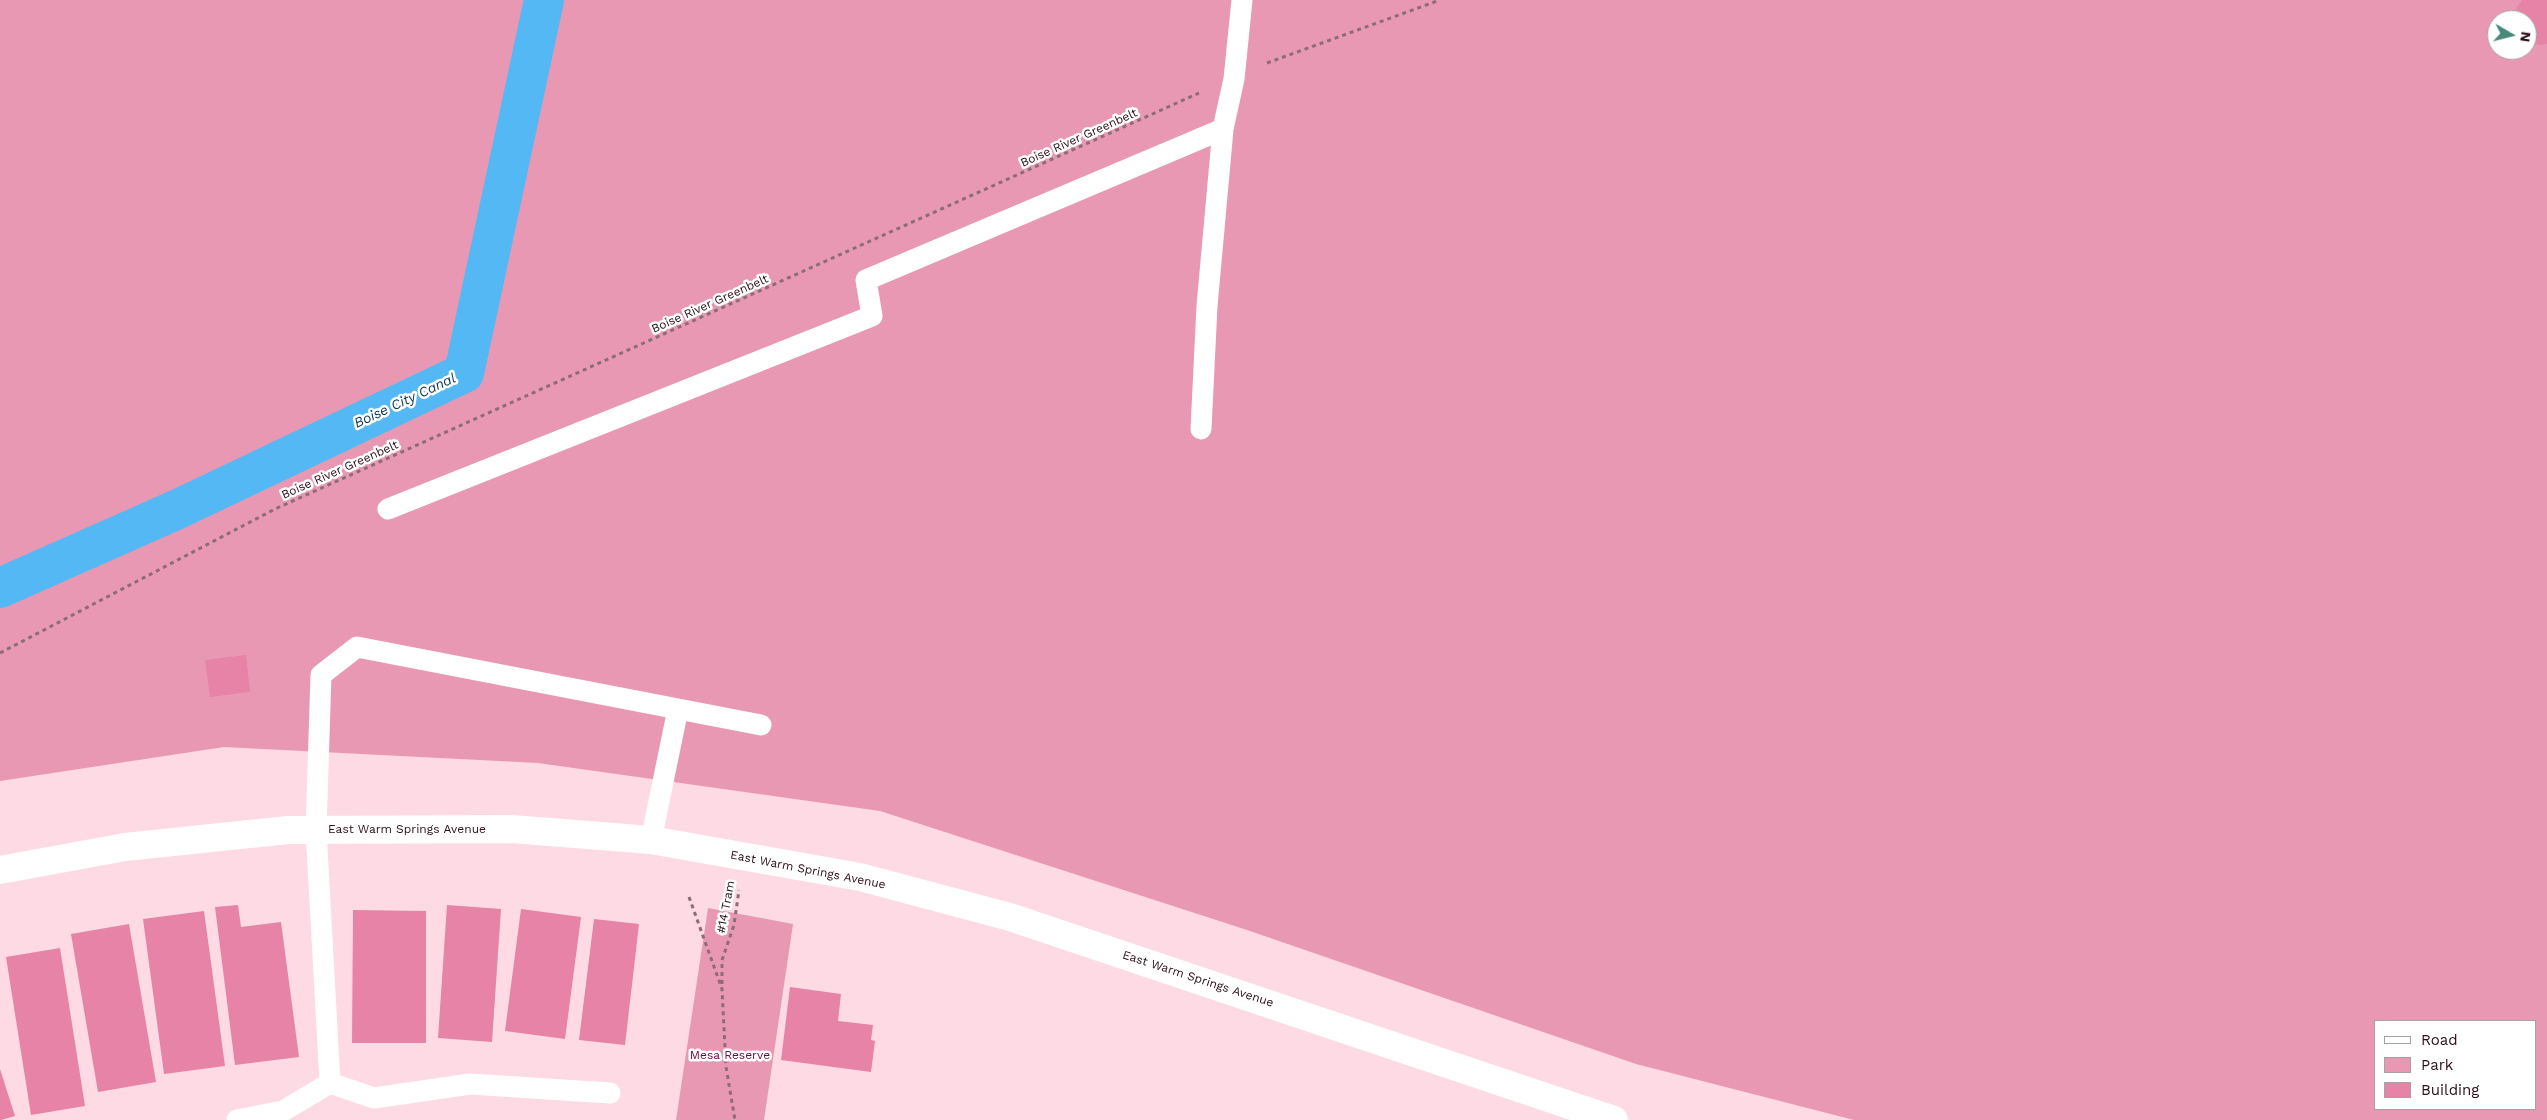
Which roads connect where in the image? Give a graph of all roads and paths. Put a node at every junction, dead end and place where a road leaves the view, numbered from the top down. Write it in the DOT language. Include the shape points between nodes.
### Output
graph roads {
  1 [pos="1242,0"];
  2 [pos="1440,0"];
  3 [pos="1234,79"];
  4 [pos="1223,129"];
  5 [pos="1201,429"];
  6 [pos="388,509"];
  7 [pos="0,653"];
  8 [pos="678,709"];
  9 [pos="761,725"];
  10 [pos="316,830"];
  11 [pos="651,840"];
  12 [pos="744,857"];
  13 [pos="0,870"];
  14 [pos="689,897"];
  15 [pos="722,989"];
  16 [pos="330,1082"];
  17 [pos="610,1093"];
  18 [pos="237,1120"];
  19 [pos="735,1120"];
  20 [pos="1614,1120"];
  1 -- 3 [label="lane"];
  2 -- 3 [label="path, Boise River Greenbelt" via="1278,58"];
  3 -- 4 [label="lane"];
  3 -- 7 [label="path, Boise River Greenbelt" via="275,509"];
  4 -- 5 [label="lane" via="1207,306"];
  4 -- 6 [label="lane" via="866,280 872,316"];
  8 -- 9 [label="lane"];
  8 -- 10 [label="lane" via="357,647 321,675"];
  8 -- 11 [label="lane"];
  10 -- 11 [label="street, East Warm Springs Avenue" via="512,829"];
  10 -- 13 [label="street, East Warm Springs Avenue" via="247,833 125,847"];
  10 -- 16 [label="lane"];
  11 -- 12 [label="street, East Warm Springs Avenue"];
  12 -- 15 [label="path, #14 Tram" via="734,925 722,960"];
  12 -- 20 [label="street, East Warm Springs Avenue" via="860,877 1010,917"];
  14 -- 15 [label="path, #14 Tram"];
  15 -- 19 [label="path, #14 Tram" via="726,1067"];
  16 -- 17 [label="lane" via="374,1098 470,1084"];
  16 -- 18 [label="lane" via="283,1111"];
}
